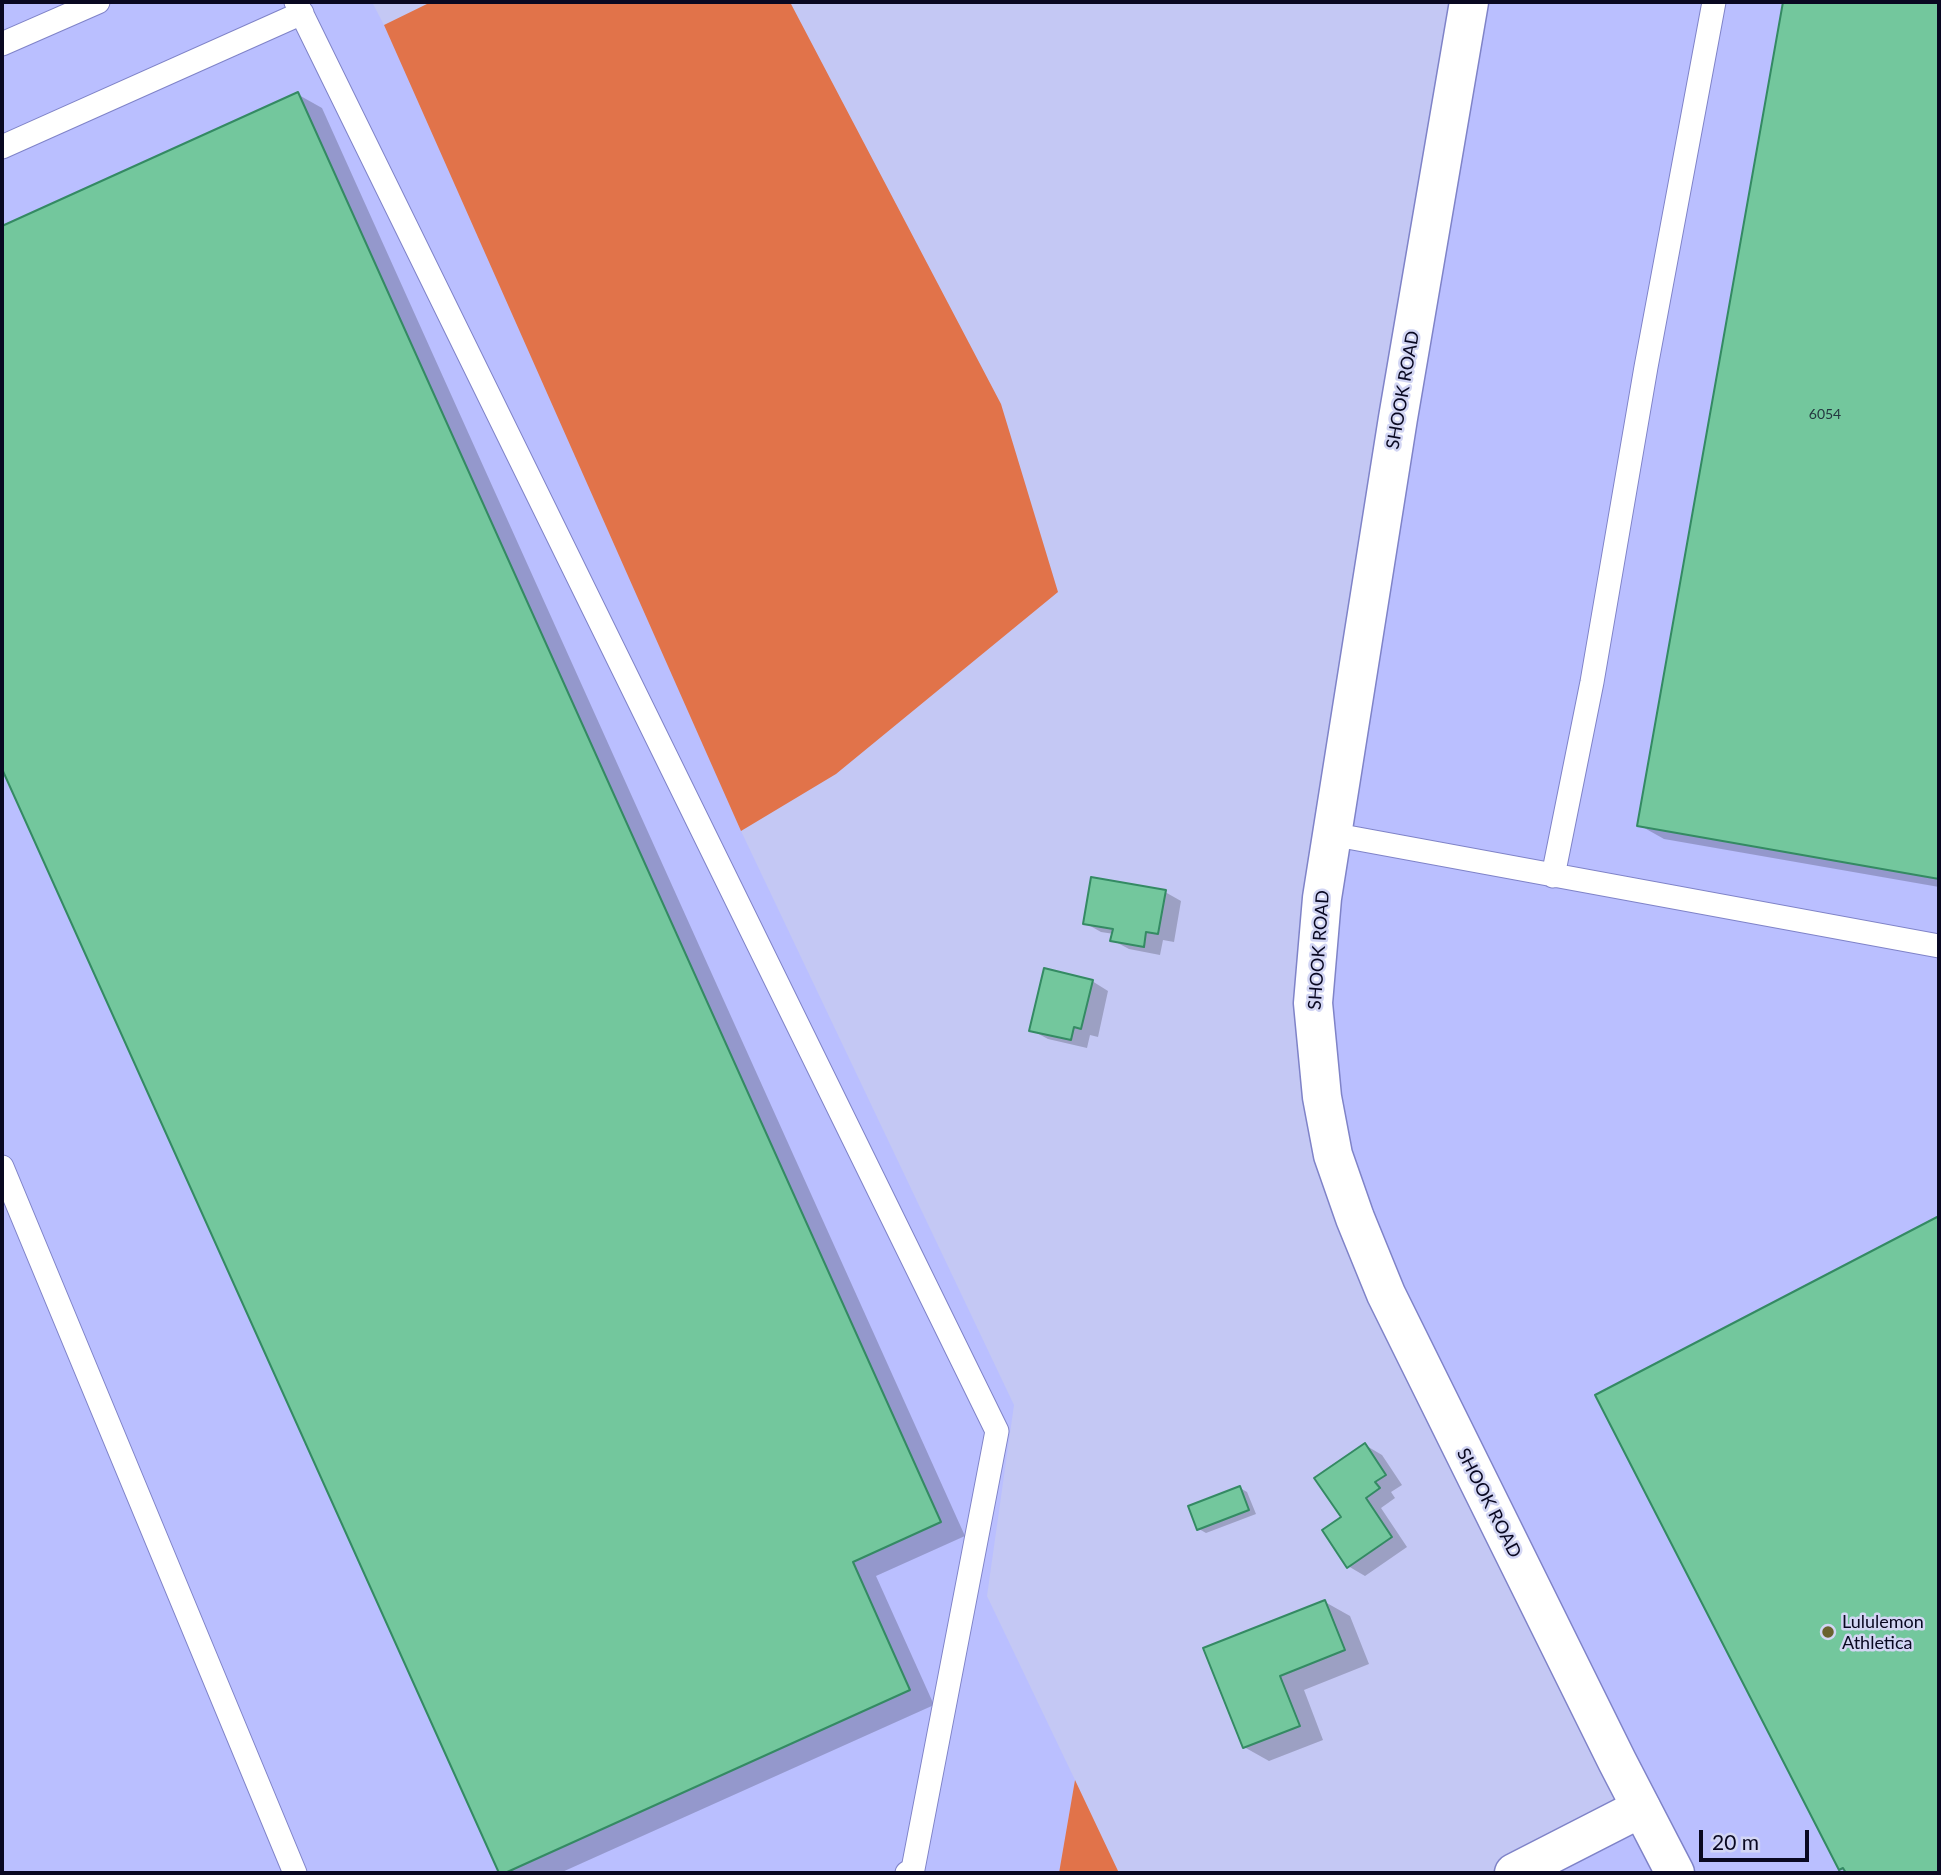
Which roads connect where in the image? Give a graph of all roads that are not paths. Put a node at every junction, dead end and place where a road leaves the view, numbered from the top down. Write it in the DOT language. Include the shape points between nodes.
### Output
graph roads {
  1 [pos="98,2"];
  2 [pos="1469,2"];
  3 [pos="1714,2"];
  4 [pos="299,8"];
  5 [pos="2,44"];
  6 [pos="2,147"];
  7 [pos="1331,834"];
  8 [pos="1553,876"];
  9 [pos="1939,946"];
  10 [pos="2,1167"];
  11 [pos="1642,1808"];
  12 [pos="295,1873"];
  13 [pos="907,1873"];
  14 [pos="1514,1873"];
  15 [pos="1675,1873"];
  1 -- 5 [label="lane"];
  2 -- 7 [label="street, SHOOK ROAD"];
  3 -- 8 [label="lane"];
  4 -- 6 [label="lane"];
  4 -- 13 [label="lane" via="997,1431 914,1869"];
  7 -- 8 [label="lane"];
  7 -- 11 [label="street, SHOOK ROAD" via="1313,1003 1333,1155 1386,1294"];
  8 -- 9 [label="lane"];
  10 -- 12 [label="lane"];
  11 -- 14 [label="street"];
  11 -- 15 [label="street, SHOOK ROAD"];
}
